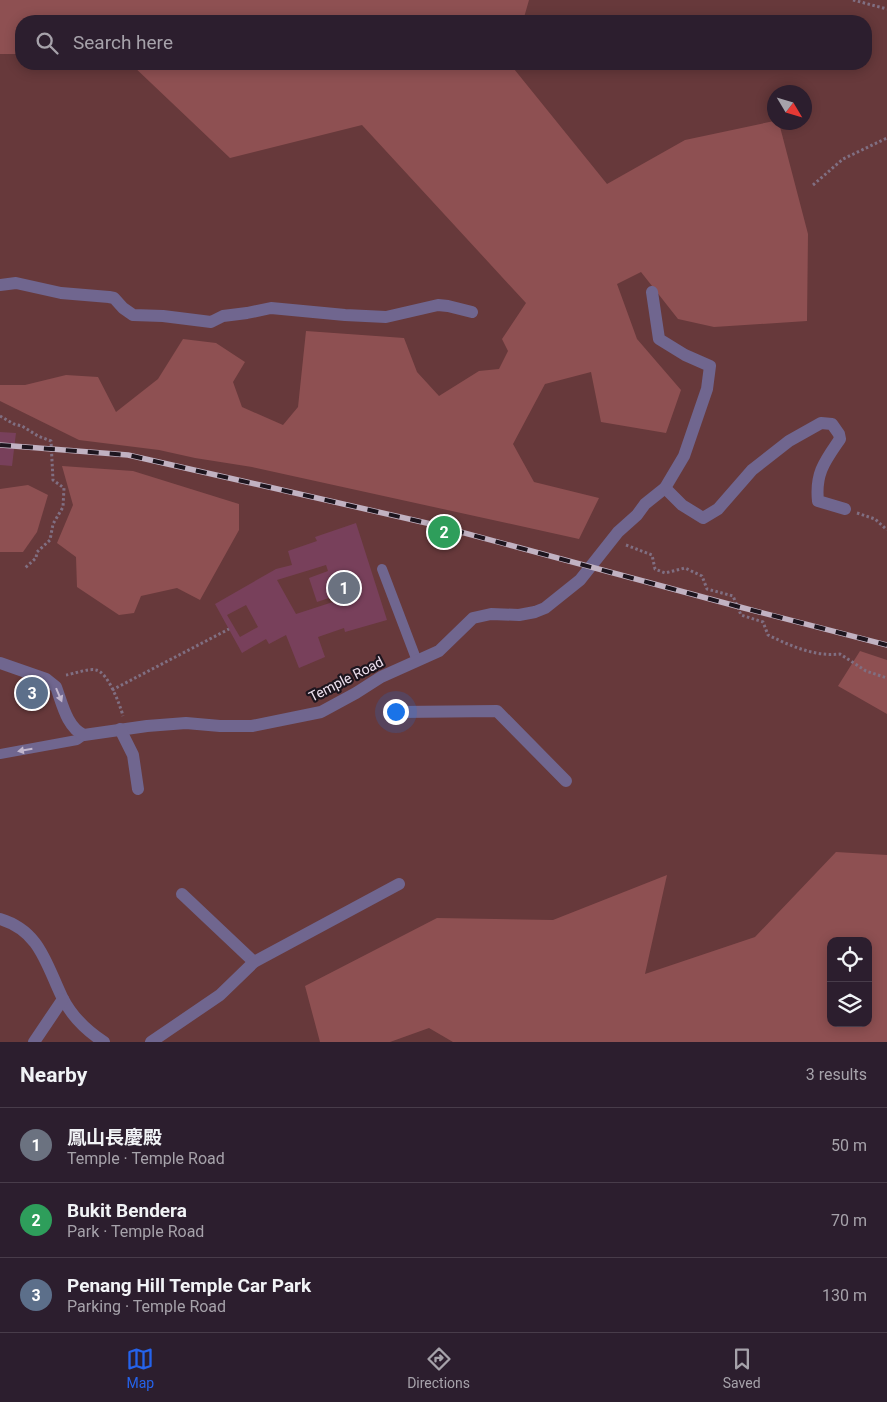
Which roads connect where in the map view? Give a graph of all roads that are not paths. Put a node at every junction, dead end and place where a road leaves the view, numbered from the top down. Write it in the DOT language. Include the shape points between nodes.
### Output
graph roads {
  1 [pos="0,285"];
  2 [pos="652,292"];
  3 [pos="472,312"];
  4 [pos="665,488"];
  5 [pos="845,510"];
  6 [pos="382,569"];
  7 [pos="417,661"];
  8 [pos="2,663"];
  9 [pos="400,712"];
  10 [pos="120,729"];
  11 [pos="84,735"];
  12 [pos="0,754"];
  13 [pos="566,781"];
  14 [pos="138,789"];
  15 [pos="399,884"];
  16 [pos="182,894"];
  17 [pos="0,919"];
  18 [pos="254,962"];
  19 [pos="63,999"];
  20 [pos="34,1042"];
  21 [pos="104,1042"];
  22 [pos="151,1042"];
  1 -- 3 [label="street" via="16,283 61,293 109,297 133,315 211,322 223,316 271,308 386,317 438,305"];
  2 -- 4 [label="street" via="659,340 710,366 707,389 684,456"];
  4 -- 5 [label="street" via="703,518 718,509 752,470 789,441 822,423 832,424 840,439 821,467 818,501"];
  4 -- 7 [label="street, Temple Road" via="645,504 606,546 580,580 545,608 519,616 491,614 473,618 439,651"];
  6 -- 7 [label="lane"];
  7 -- 10 [label="street, Temple Road" via="381,677 321,712 295,718 252,726 186,724"];
  8 -- 11 [label="street, one-way" via="51,682 71,724"];
  9 -- 13 [label="street" via="497,711"];
  10 -- 11 [label="street, Temple Road"];
  10 -- 14 [label="street" via="133,755"];
  11 -- 12 [label="lane, one-way" via="77,740"];
  15 -- 18 [label="street"];
  16 -- 18 [label="street"];
  17 -- 19 [label="street" via="24,931 36,942"];
  18 -- 22 [label="street" via="220,995"];
  19 -- 20 [label="street"];
  19 -- 21 [label="street" via="78,1020"];
}
